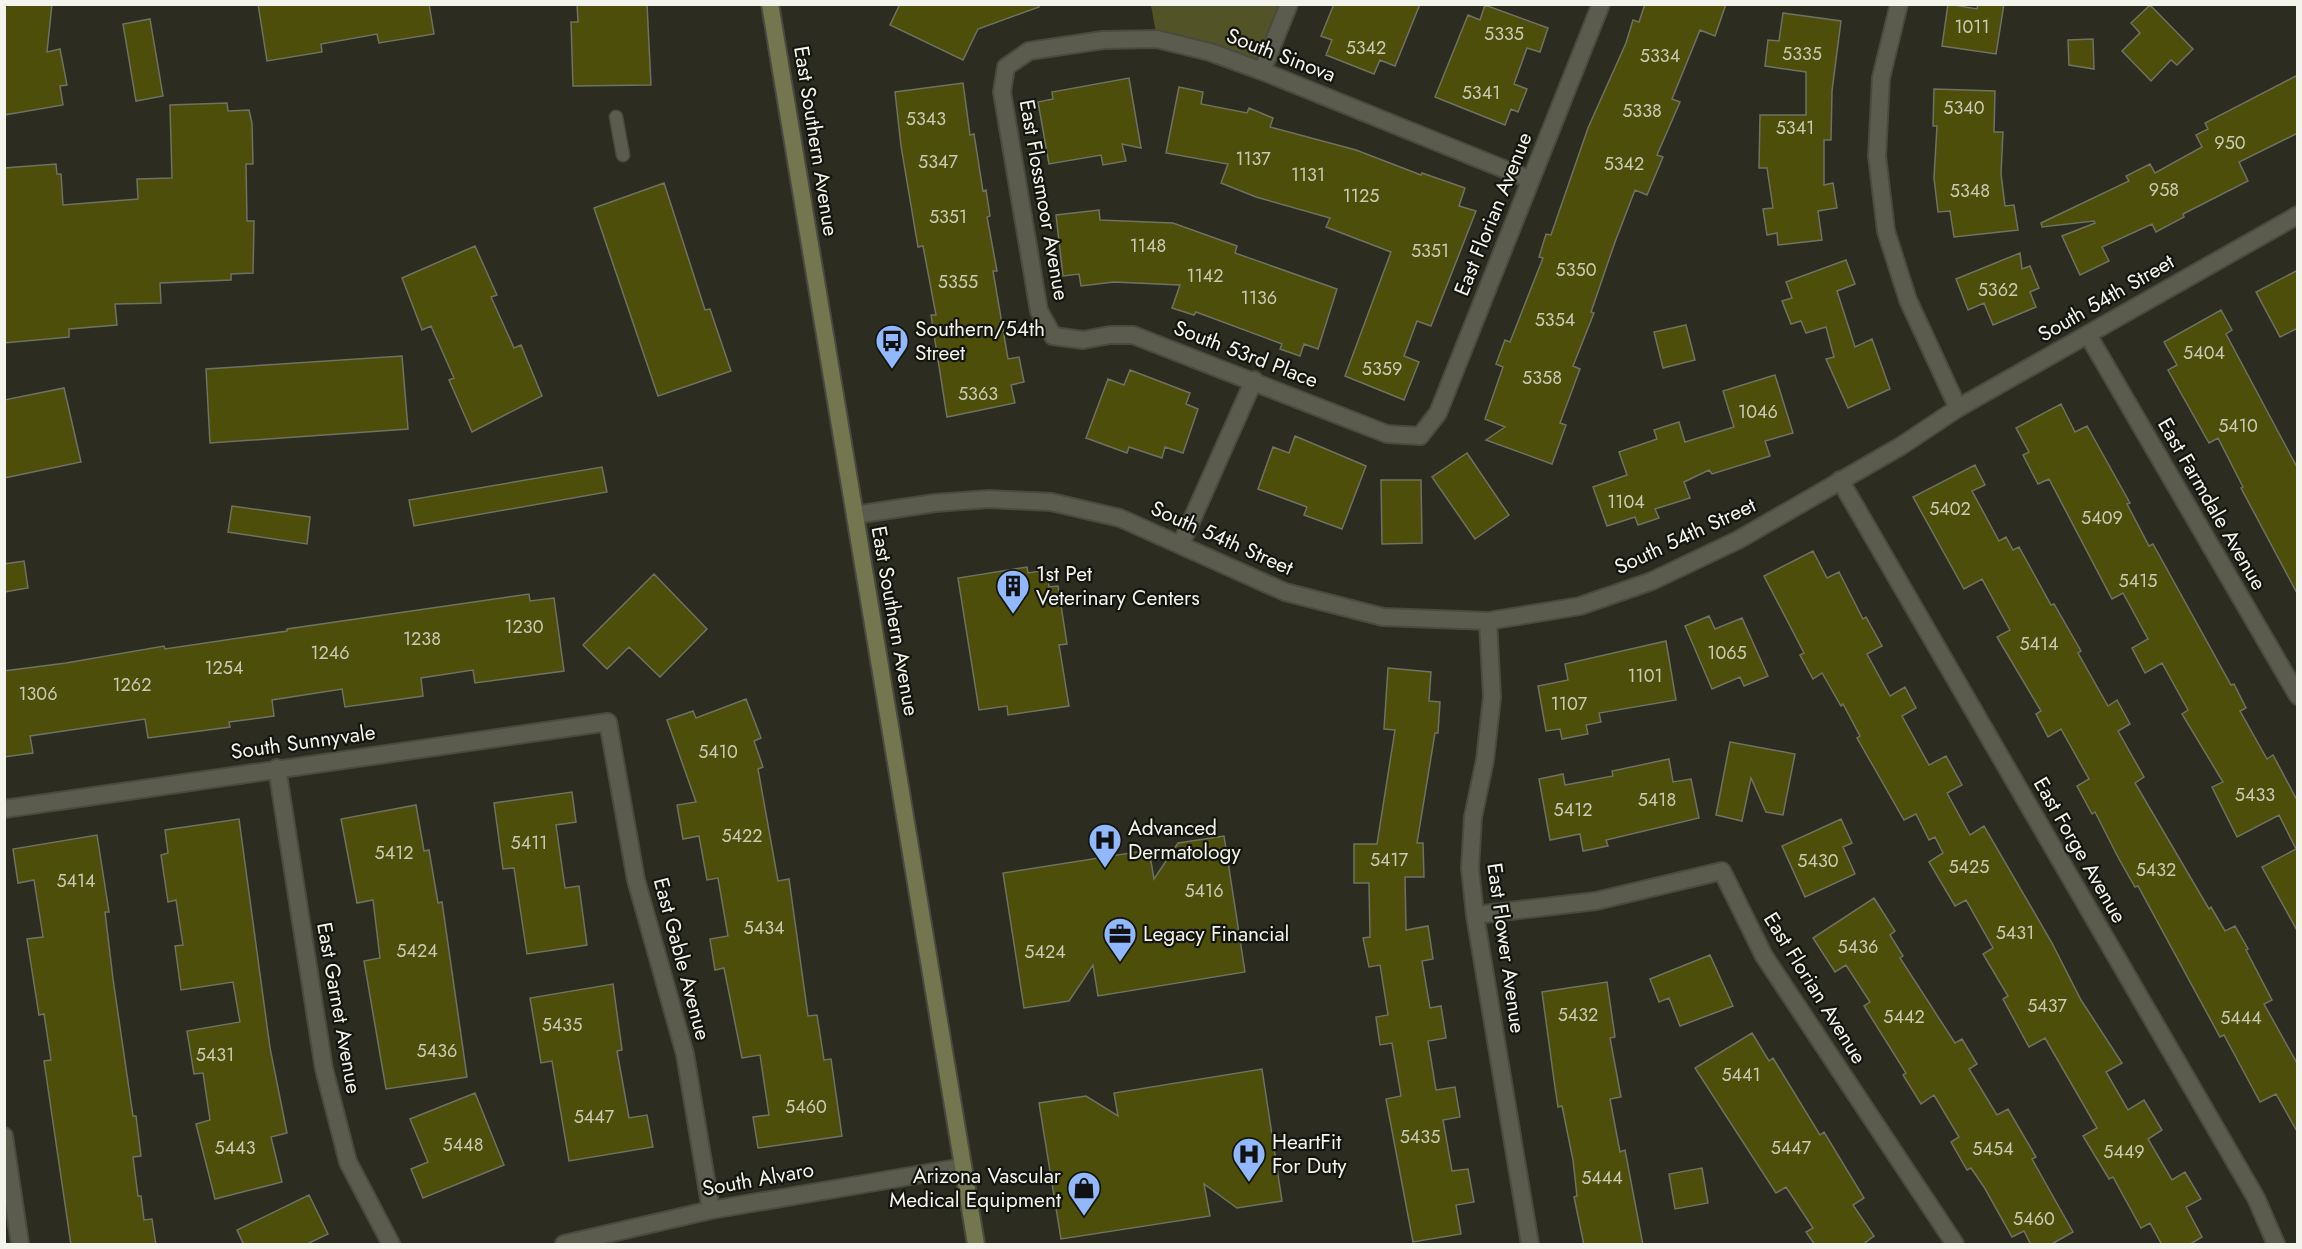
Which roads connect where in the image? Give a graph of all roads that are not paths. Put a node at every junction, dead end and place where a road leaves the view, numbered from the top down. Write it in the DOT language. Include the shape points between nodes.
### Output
graph roads {
  1 [pos="770,4"];
  2 [pos="1289,4"];
  3 [pos="1601,4"];
  4 [pos="1899,4"];
  5 [pos="1006,68"];
  6 [pos="1262,71"];
  7 [pos="616,117"];
  8 [pos="622,155"];
  9 [pos="1531,180"];
  10 [pos="2298,215"];
  11 [pos="2088,334"];
  12 [pos="1053,336"];
  13 [pos="1254,380"];
  14 [pos="1958,408"];
  15 [pos="1420,436"];
  16 [pos="1840,480"];
  17 [pos="855,515"];
  18 [pos="1181,544"];
  19 [pos="1488,621"];
  20 [pos="2298,696"];
  21 [pos="608,722"];
  22 [pos="277,768"];
  23 [pos="4,809"];
  24 [pos="1475,915"];
  25 [pos="4,1136"];
  26 [pos="963,1167"];
  27 [pos="711,1210"];
  28 [pos="571,1243"];
  29 [pos="20,1245"];
  30 [pos="392,1245"];
  31 [pos="976,1245"];
  32 [pos="1530,1245"];
  33 [pos="1955,1245"];
  34 [pos="2276,1245"];
  1 -- 17 [label="main road, East Southern Avenue"];
  2 -- 6 [label="street"];
  3 -- 9 [label="street, East Florian Avenue"];
  4 -- 14 [label="street" via="1881,78 1877,156 1886,231 1908,300"];
  5 -- 6 [label="street, South Sinova" via="1029,51 1103,40 1157,39 1210,52"];
  5 -- 12 [label="street, East Flossmoor Avenue" via="1002,92 1039,311"];
  6 -- 9 [label="street, South Sinova"];
  7 -- 8 [label="lane"];
  9 -- 15 [label="street, East Florian Avenue" via="1438,413"];
  10 -- 11 [label="street, South 54th Street"];
  11 -- 14 [label="street, South 54th Street"];
  11 -- 20 [label="street, East Farmdale Avenue"];
  12 -- 13 [label="street, South 53rd Place" via="1083,340 1110,334 1132,335"];
  13 -- 15 [label="street, South 53rd Place" via="1387,434"];
  13 -- 18 [label="street"];
  14 -- 16 [label="street, South 54th Street"];
  16 -- 19 [label="street, South 54th Street" via="1738,540 1652,581 1580,606"];
  16 -- 34 [label="street, East Forge Avenue" via="2256,1198"];
  17 -- 18 [label="street, South 54th Street" via="935,503 1051,502 1120,518"];
  17 -- 26 [label="main road, East Southern Avenue"];
  18 -- 19 [label="street, South 54th Street" via="1285,592 1326,603 1383,617"];
  19 -- 24 [label="street, East Flower Avenue" via="1492,697 1473,817 1470,868"];
  21 -- 22 [label="street, South Sunnyvale"];
  21 -- 27 [label="street, East Gable Avenue" via="636,880 685,1054"];
  22 -- 23 [label="street, South Sunnyvale"];
  22 -- 30 [label="street, East Garnet Avenue" via="324,1069 348,1162"];
  24 -- 32 [label="street, East Flower Avenue"];
  24 -- 33 [label="street, East Florian Avenue" via="1596,901 1722,871 1764,956"];
  25 -- 29 [label="street"];
  26 -- 27 [label="street, South Alvaro"];
  26 -- 31 [label="main road, East Southern Avenue"];
  27 -- 28 [label="street, South Alvaro"];
}
